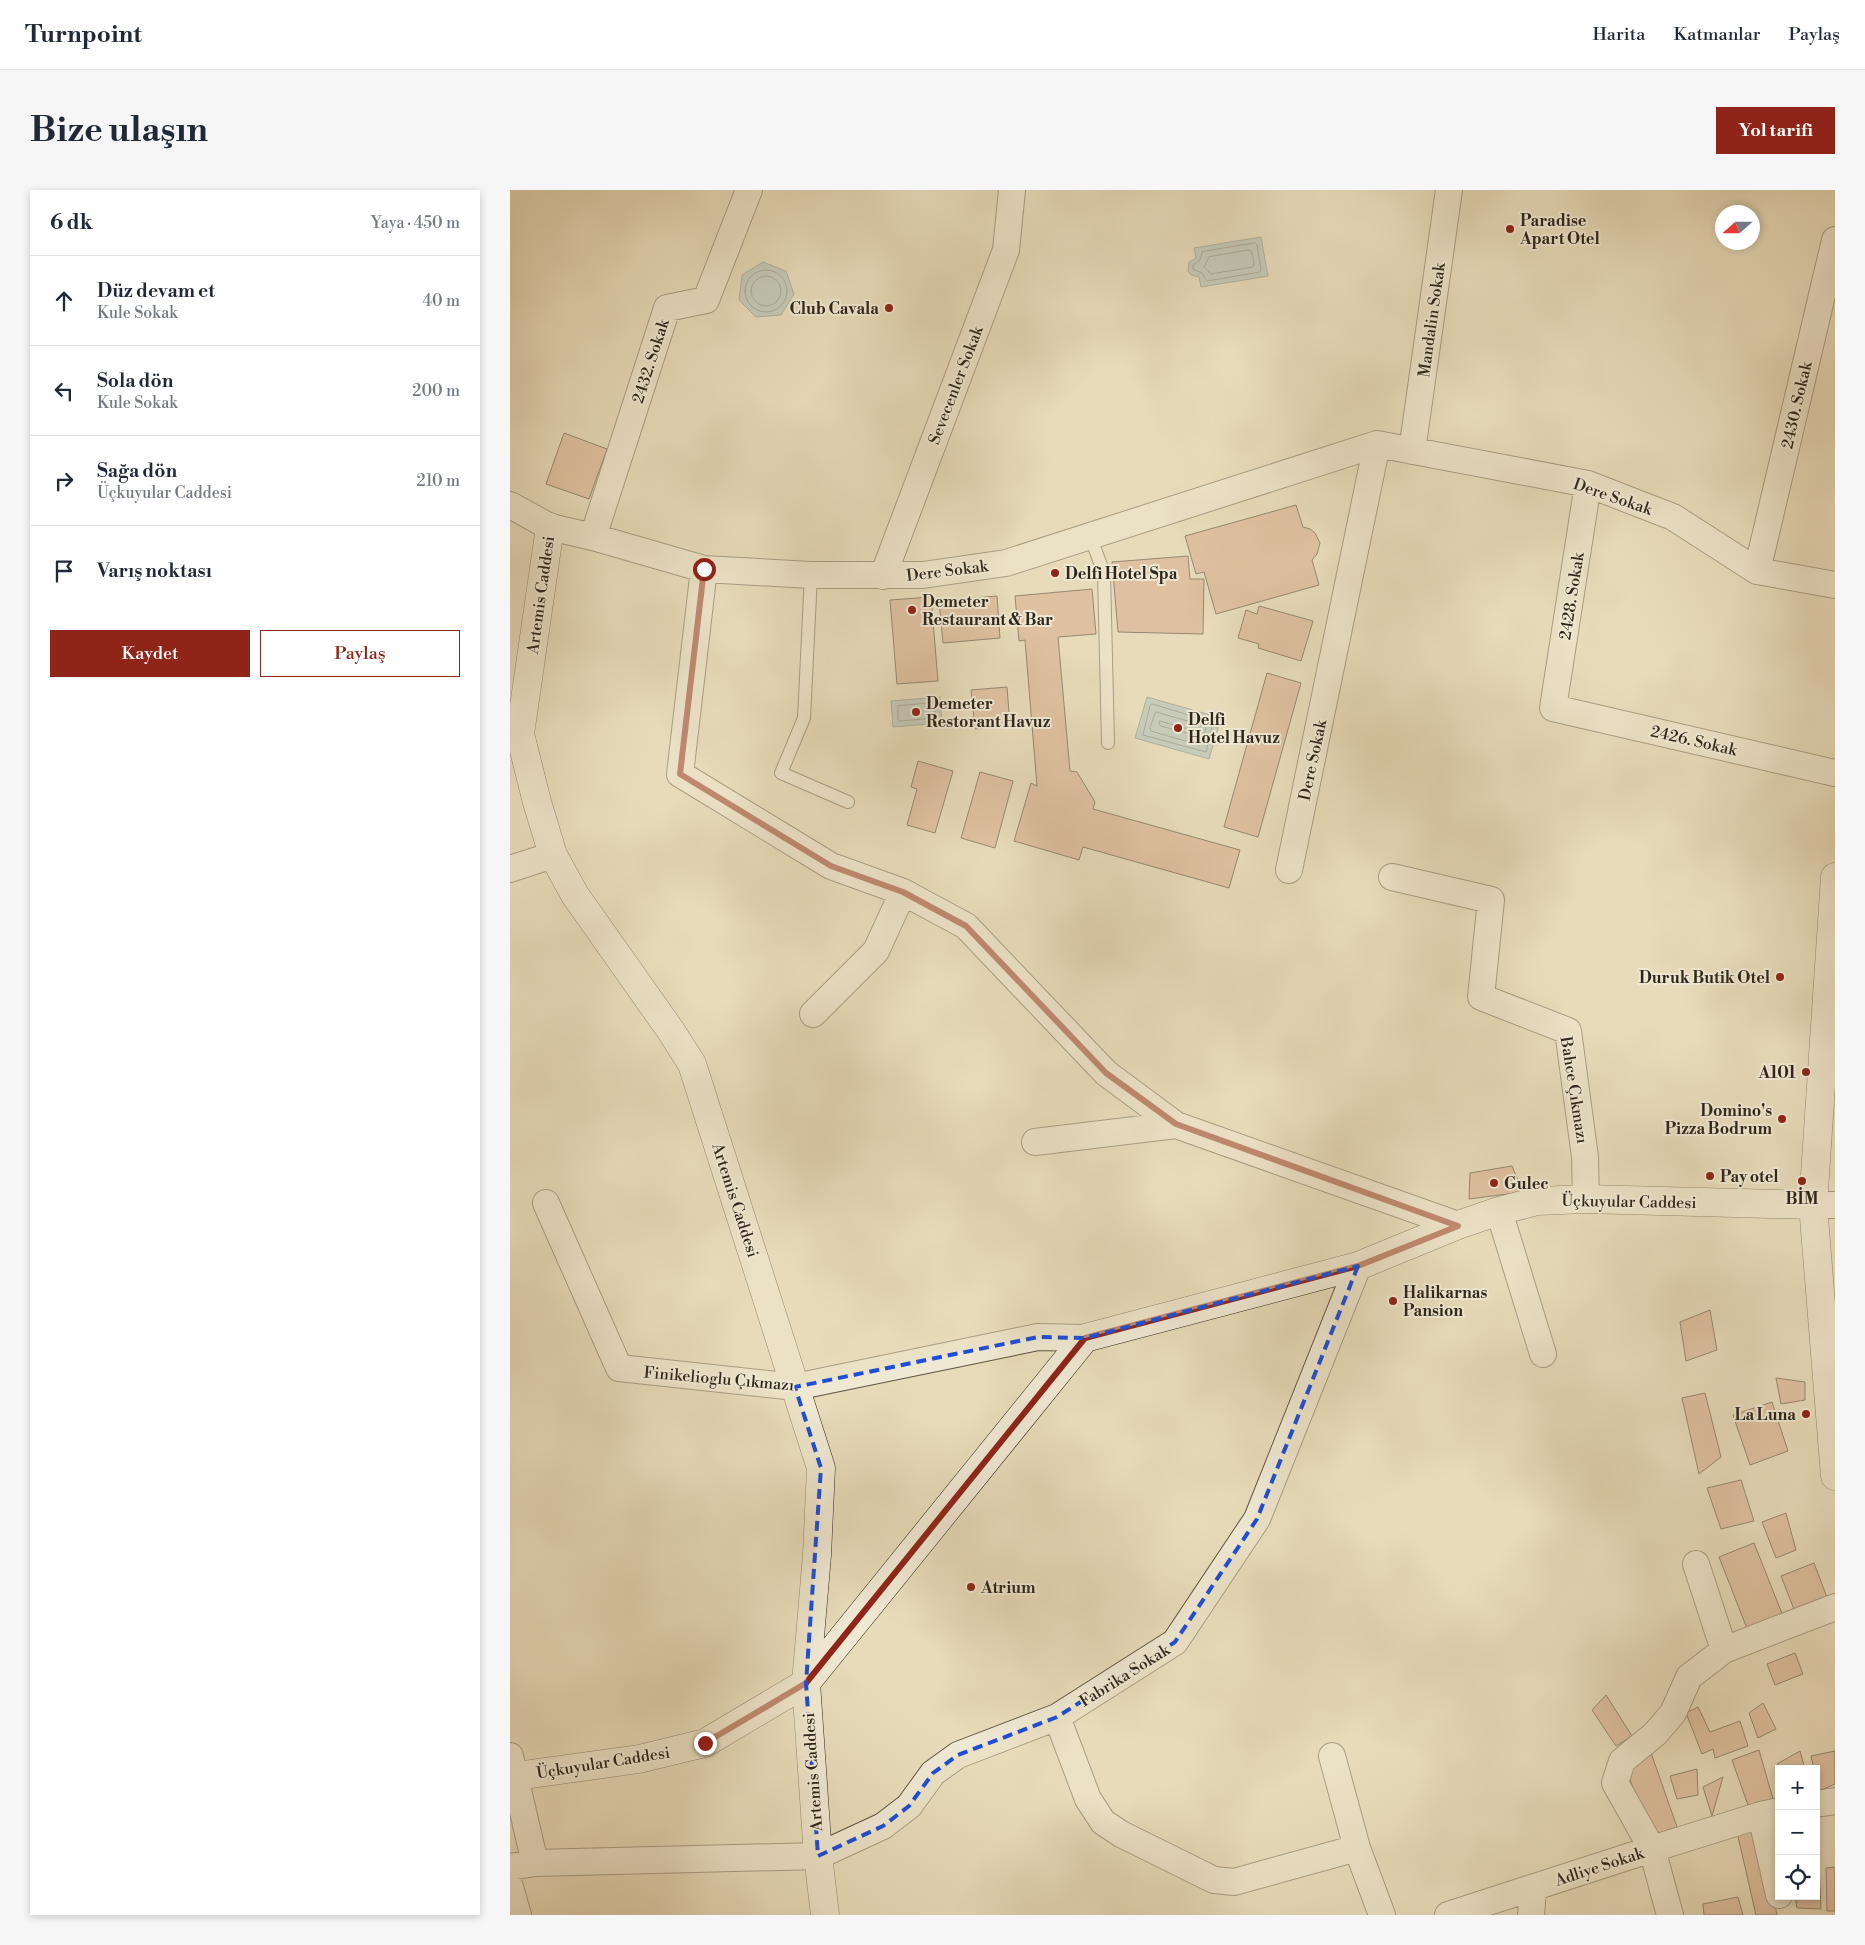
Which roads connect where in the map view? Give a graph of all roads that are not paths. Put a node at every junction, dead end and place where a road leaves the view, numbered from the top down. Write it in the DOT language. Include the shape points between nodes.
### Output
graph roads {
  1 [pos="749,190"];
  2 [pos="1012,190"];
  3 [pos="1448,190"];
  4 [pos="1835,240"];
  5 [pos="1377,444"];
  6 [pos="1412,451"];
  7 [pos="1588,484"];
  8 [pos="510,504"];
  9 [pos="550,527"];
  10 [pos="1090,536"];
  11 [pos="593,537"];
  12 [pos="704,569"];
  13 [pos="1757,571"];
  14 [pos="810,575"];
  15 [pos="883,576"];
  16 [pos="1835,585"];
  17 [pos="1553,708"];
  18 [pos="1108,743"];
  19 [pos="1835,773"];
  20 [pos="848,802"];
  21 [pos="553,855"];
  22 [pos="510,869"];
  23 [pos="1289,870"];
  24 [pos="1392,877"];
  25 [pos="1835,877"];
  26 [pos="903,892"];
  27 [pos="813,1014"];
  28 [pos="1176,1124"];
  29 [pos="1035,1142"];
  30 [pos="1586,1199"];
  31 [pos="546,1203"];
  32 [pos="1824,1205"];
  33 [pos="1499,1211"];
  34 [pos="1458,1226"];
  35 [pos="1358,1266"];
  36 [pos="1085,1338"];
  37 [pos="1543,1354"];
  38 [pos="795,1387"];
  39 [pos="1835,1476"];
  40 [pos="1696,1564"];
  41 [pos="1835,1607"];
  42 [pos="1724,1650"];
  43 [pos="806,1683"];
  44 [pos="1057,1717"];
  45 [pos="1332,1756"];
  46 [pos="512,1770"];
  47 [pos="1835,1801"];
  48 [pos="1820,1803"];
  49 [pos="1770,1813"];
  50 [pos="1357,1848"];
  51 [pos="1652,1848"];
  52 [pos="818,1856"];
  53 [pos="1775,1859"];
  54 [pos="535,1863"];
  55 [pos="510,1867"];
  56 [pos="510,1887"];
  57 [pos="1533,1888"];
  58 [pos="1780,1900"];
  59 [pos="518,1915"];
  60 [pos="825,1915"];
  61 [pos="1382,1915"];
  62 [pos="1448,1915"];
  63 [pos="1531,1915"];
  64 [pos="1670,1915"];
  65 [pos="1783,1915"];
  1 -- 11 [label="street, 2432. Sokak" via="706,300 667,308"];
  2 -- 15 [label="street, Sevecenler Sokak" via="1006,250"];
  3 -- 6 [label="street, Mandalin Sokak"];
  4 -- 13 [label="street, 2430. Sokak"];
  5 -- 6 [label="street, Dere Sokak"];
  5 -- 10 [label="street, Dere Sokak"];
  5 -- 23 [label="street, Dere Sokak"];
  6 -- 7 [label="street, Dere Sokak"];
  7 -- 13 [label="street, Dere Sokak" via="1673,517"];
  7 -- 17 [label="street, 2428. Sokak"];
  8 -- 9 [label="street, Dere Sokak"];
  9 -- 11 [label="street, Dere Sokak"];
  9 -- 21 [label="street, Artemis Caddesi" via="520,734"];
  10 -- 15 [label="street, Dere Sokak" via="1006,563 923,575"];
  10 -- 18 [label="lane" via="1104,573"];
  11 -- 12 [label="street, Dere Sokak"];
  12 -- 14 [label="street, Dere Sokak"];
  12 -- 26 [label="street" via="680,774 831,866"];
  13 -- 16 [label="street, Dere Sokak"];
  14 -- 15 [label="street, Dere Sokak"];
  14 -- 20 [label="lane" via="804,718 782,773"];
  17 -- 19 [label="street, 2426. Sokak"];
  21 -- 22 [label="street"];
  21 -- 38 [label="street, Artemis Caddesi" via="576,895 692,1064"];
  24 -- 30 [label="street, Bahce Çıkmazı" via="1492,900 1481,998 1568,1031 1585,1157"];
  25 -- 32 [label="street"];
  26 -- 27 [label="street" via="876,951"];
  26 -- 28 [label="street" via="966,926 1106,1073"];
  28 -- 29 [label="street"];
  28 -- 34 [label="street"];
  30 -- 32 [label="street, Üçkuyular Caddesi"];
  30 -- 33 [label="street, Üçkuyular Caddesi" via="1537,1201"];
  31 -- 38 [label="street, Finikelioglu Çıkmazı" via="619,1368"];
  32 -- 39 [label="street"];
  33 -- 34 [label="street, Üçkuyular Caddesi"];
  33 -- 37 [label="street"];
  34 -- 35 [label="street, Üçkuyular Caddesi"];
  35 -- 36 [label="street, Üçkuyular Caddesi"];
  35 -- 44 [label="street, Fabrika Sokak" via="1257,1519 1175,1642"];
  36 -- 38 [label="street, Finikelioglu Çıkmazı" via="1038,1337"];
  36 -- 43 [label="street, Üçkuyular Caddesi"];
  38 -- 43 [label="street, Artemis Caddesi" via="821,1468"];
  40 -- 42 [label="street"];
  41 -- 42 [label="street, Adliye Sokak"];
  42 -- 51 [label="street, Adliye Sokak" via="1689,1677 1673,1713 1655,1734 1622,1761 1615,1783"];
  43 -- 46 [label="street, Üçkuyular Caddesi" via="705,1743 639,1760"];
  43 -- 52 [label="street, Artemis Caddesi"];
  44 -- 50 [label="street" via="1088,1799 1103,1822 1214,1880 1234,1882"];
  44 -- 52 [label="street, Fabrika Sokak" via="958,1755 933,1772 909,1806 883,1826"];
  45 -- 50 [label="street"];
  46 -- 54 [label="street"];
  47 -- 48 [label="street"];
  49 -- 51 [label="street"];
  49 -- 53 [label="street"];
  50 -- 61 [label="street"];
  51 -- 57 [label="street, Adliye Sokak"];
  51 -- 64 [label="street"];
  52 -- 54 [label="street"];
  52 -- 60 [label="street, Artemis Caddesi"];
  54 -- 55 [label="street"];
  56 -- 59 [label="street"];
  57 -- 62 [label="street, Adliye Sokak"];
  57 -- 63 [label="street"];
  58 -- 65 [label="street"];
}
